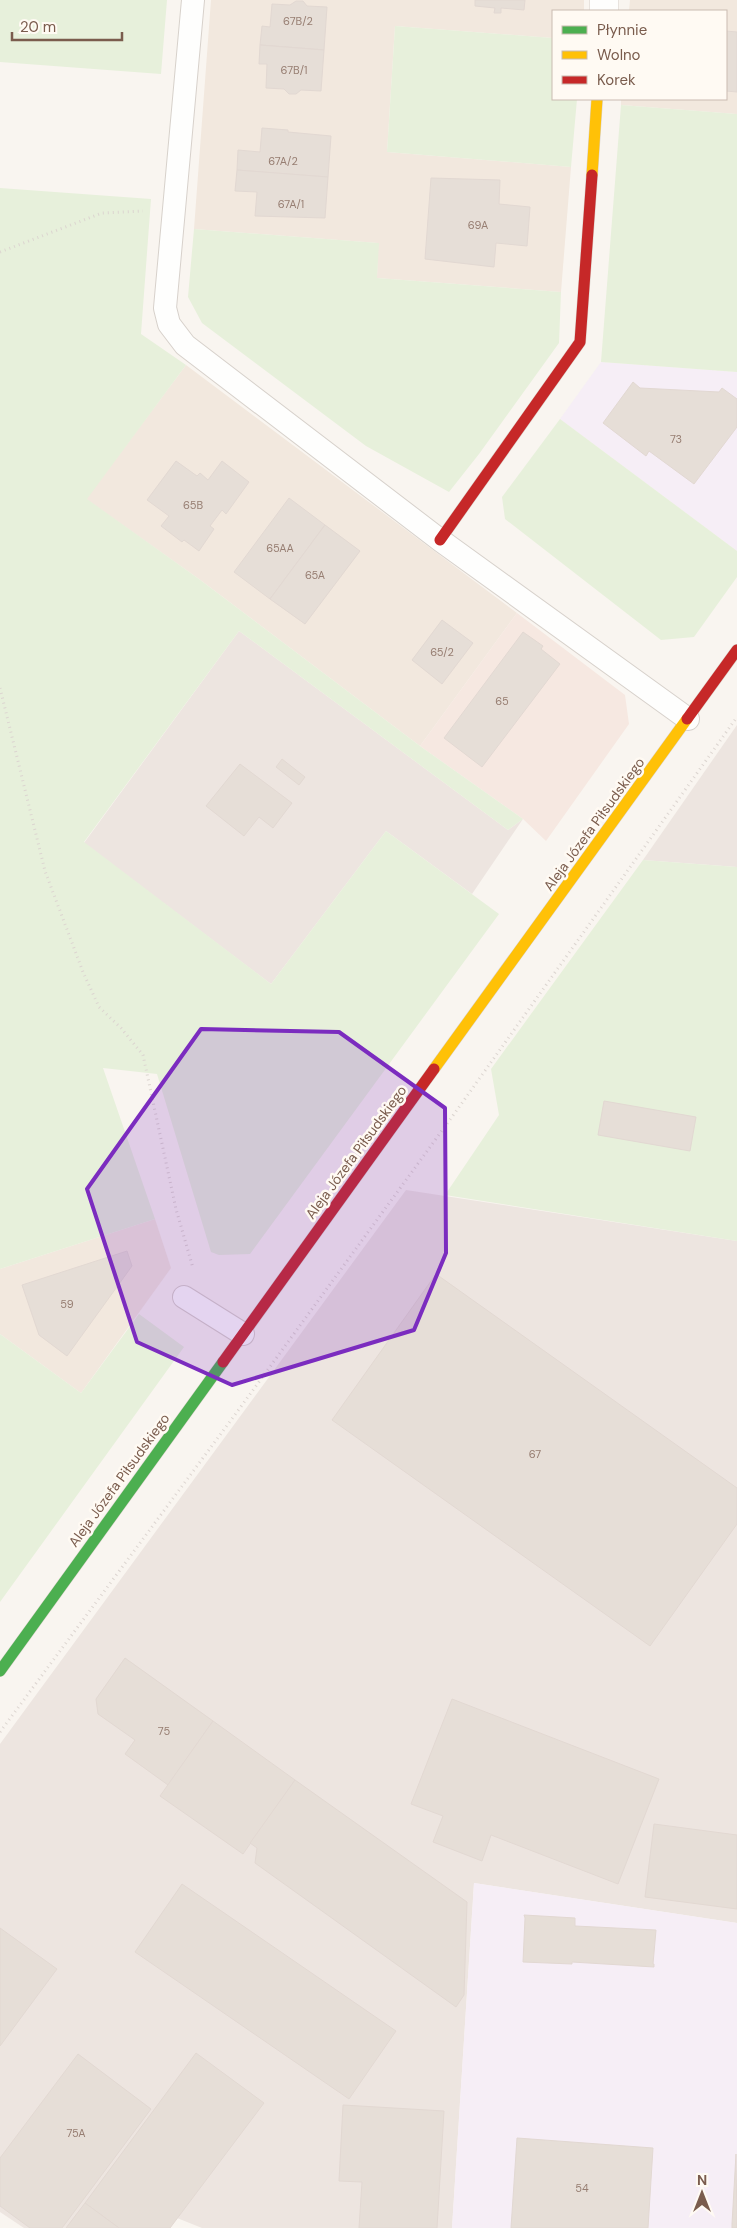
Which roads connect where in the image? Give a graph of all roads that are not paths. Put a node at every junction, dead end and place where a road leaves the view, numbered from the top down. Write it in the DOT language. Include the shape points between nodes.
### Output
graph roads {
  1 [pos="194,0"];
  2 [pos="598,100"];
  3 [pos="440,540"];
  4 [pos="737,650"];
  5 [pos="688,719"];
  6 [pos="184,1297"];
  7 [pos="243,1334"];
  8 [pos="0,1671"];
  1 -- 3 [label="lane" via="165,308 169,324 185,345"];
  2 -- 3 [label="main road" via="580,342"];
  3 -- 5 [label="lane"];
  4 -- 5 [label="main road, Aleja Józefa Piłsudskiego"];
  5 -- 7 [label="main road, Aleja Józefa Piłsudskiego"];
  6 -- 7 [label="lane"];
  7 -- 8 [label="main road, Aleja Józefa Piłsudskiego"];
}
